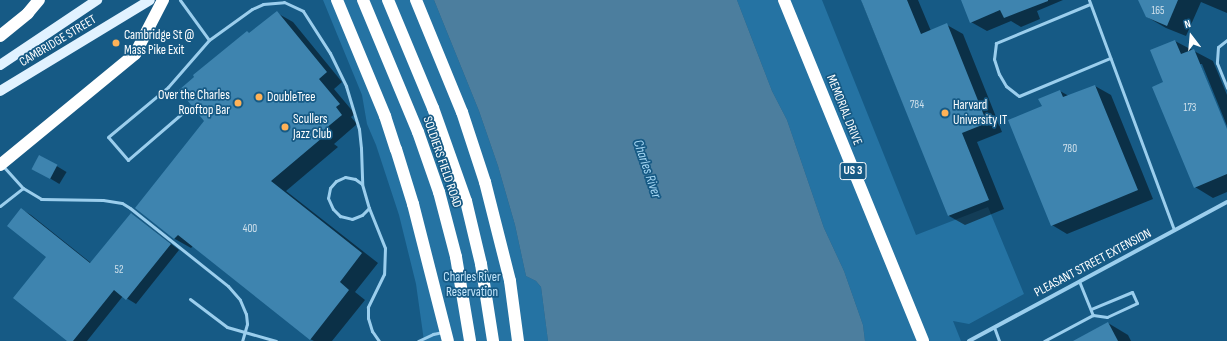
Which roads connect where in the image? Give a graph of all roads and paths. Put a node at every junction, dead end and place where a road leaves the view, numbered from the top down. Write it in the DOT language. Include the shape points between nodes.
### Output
graph roads {
  1 [pos="39,0"];
  2 [pos="97,0"];
  3 [pos="150,0"];
  4 [pos="163,0"];
  5 [pos="180,0"];
  6 [pos="337,0"];
  7 [pos="363,0"];
  8 [pos="388,0"];
  9 [pos="416,0"];
  10 [pos="784,0"];
  11 [pos="1089,0"];
  12 [pos="1090,4"];
  13 [pos="0,36"];
  14 [pos="209,40"];
  15 [pos="1227,40"];
  16 [pos="1110,58"];
  17 [pos="0,65"];
  18 [pos="1227,88"];
  19 [pos="0,91"];
  20 [pos="187,109"];
  21 [pos="1,164"];
  22 [pos="362,184"];
  23 [pos="23,188"];
  24 [pos="1227,202"];
  25 [pos="0,206"];
  26 [pos="369,208"];
  27 [pos="1174,230"];
  28 [pos="1079,281"];
  29 [pos="190,299"];
  30 [pos="1091,309"];
  31 [pos="1094,315"];
  32 [pos="994,327"];
  33 [pos="245,333"];
  34 [pos="447,336"];
  35 [pos="242,341"];
  36 [pos="276,341"];
  37 [pos="379,341"];
  38 [pos="418,341"];
  39 [pos="470,341"];
  40 [pos="493,341"];
  41 [pos="518,341"];
  42 [pos="923,341"];
  43 [pos="969,341"];
  44 [pos="1000,341"];
  45 [pos="1044,341"];
  1 -- 13 [label="highway" via="28,13"];
  2 -- 17 [label="main road, CAMBRIDGE STREET"];
  3 -- 19 [label="main road, CAMBRIDGE STREET"];
  4 -- 21 [label="highway" via="135,54"];
  5 -- 14 [label="lane"];
  6 -- 34 [label="highway" via="393,138"];
  7 -- 39 [label="highway, SOLDIERS FIELD ROAD" via="418,132 439,192 456,257"];
  8 -- 40 [label="highway, SOLDIERS FIELD ROAD" via="440,126 466,201 481,264"];
  9 -- 41 [label="highway" via="464,118 483,175 510,281"];
  10 -- 42 [label="highway, MEMORIAL DRIVE / US 3"];
  11 -- 12 [label="lane"];
  12 -- 16 [label="lane"];
  12 -- 16 [label="lane" via="996,43 994,60 998,74 1006,86 1019,96"];
  14 -- 20 [label="lane" via="168,87 108,137 128,160"];
  14 -- 22 [label="lane" via="247,12 263,4 284,2 303,11 330,53 346,86 362,148"];
  15 -- 18 [label="lane" via="1218,47 1217,64"];
  16 -- 27 [label="lane"];
  21 -- 23 [label="lane"];
  22 -- 26 [label="lane"];
  22 -- 26 [label="lane" via="345,177 336,181 330,188 328,198 340,216 352,219 362,215"];
  23 -- 25 [label="lane"];
  23 -- 33 [label="lane" via="41,199 103,200 122,203 130,208 235,294 244,306"];
  24 -- 27 [label="street, PLEASANT STREET EXTENSION"];
  26 -- 37 [label="lane" via="385,248 384,274 368,307 372,331"];
  27 -- 28 [label="street, PLEASANT STREET EXTENSION"];
  28 -- 30 [label="lane"];
  28 -- 32 [label="street, PLEASANT STREET EXTENSION"];
  29 -- 33 [label="lane" via="223,324"];
  30 -- 31 [label="lane"];
  30 -- 31 [label="lane" via="1132,292 1137,304 1107,317"];
  31 -- 45 [label="lane"];
  32 -- 43 [label="street, PLEASANT STREET EXTENSION"];
  32 -- 44 [label="lane"];
  33 -- 35 [label="lane"];
  33 -- 36 [label="lane"];
  34 -- 38 [label="lane" via="433,334"];
}
